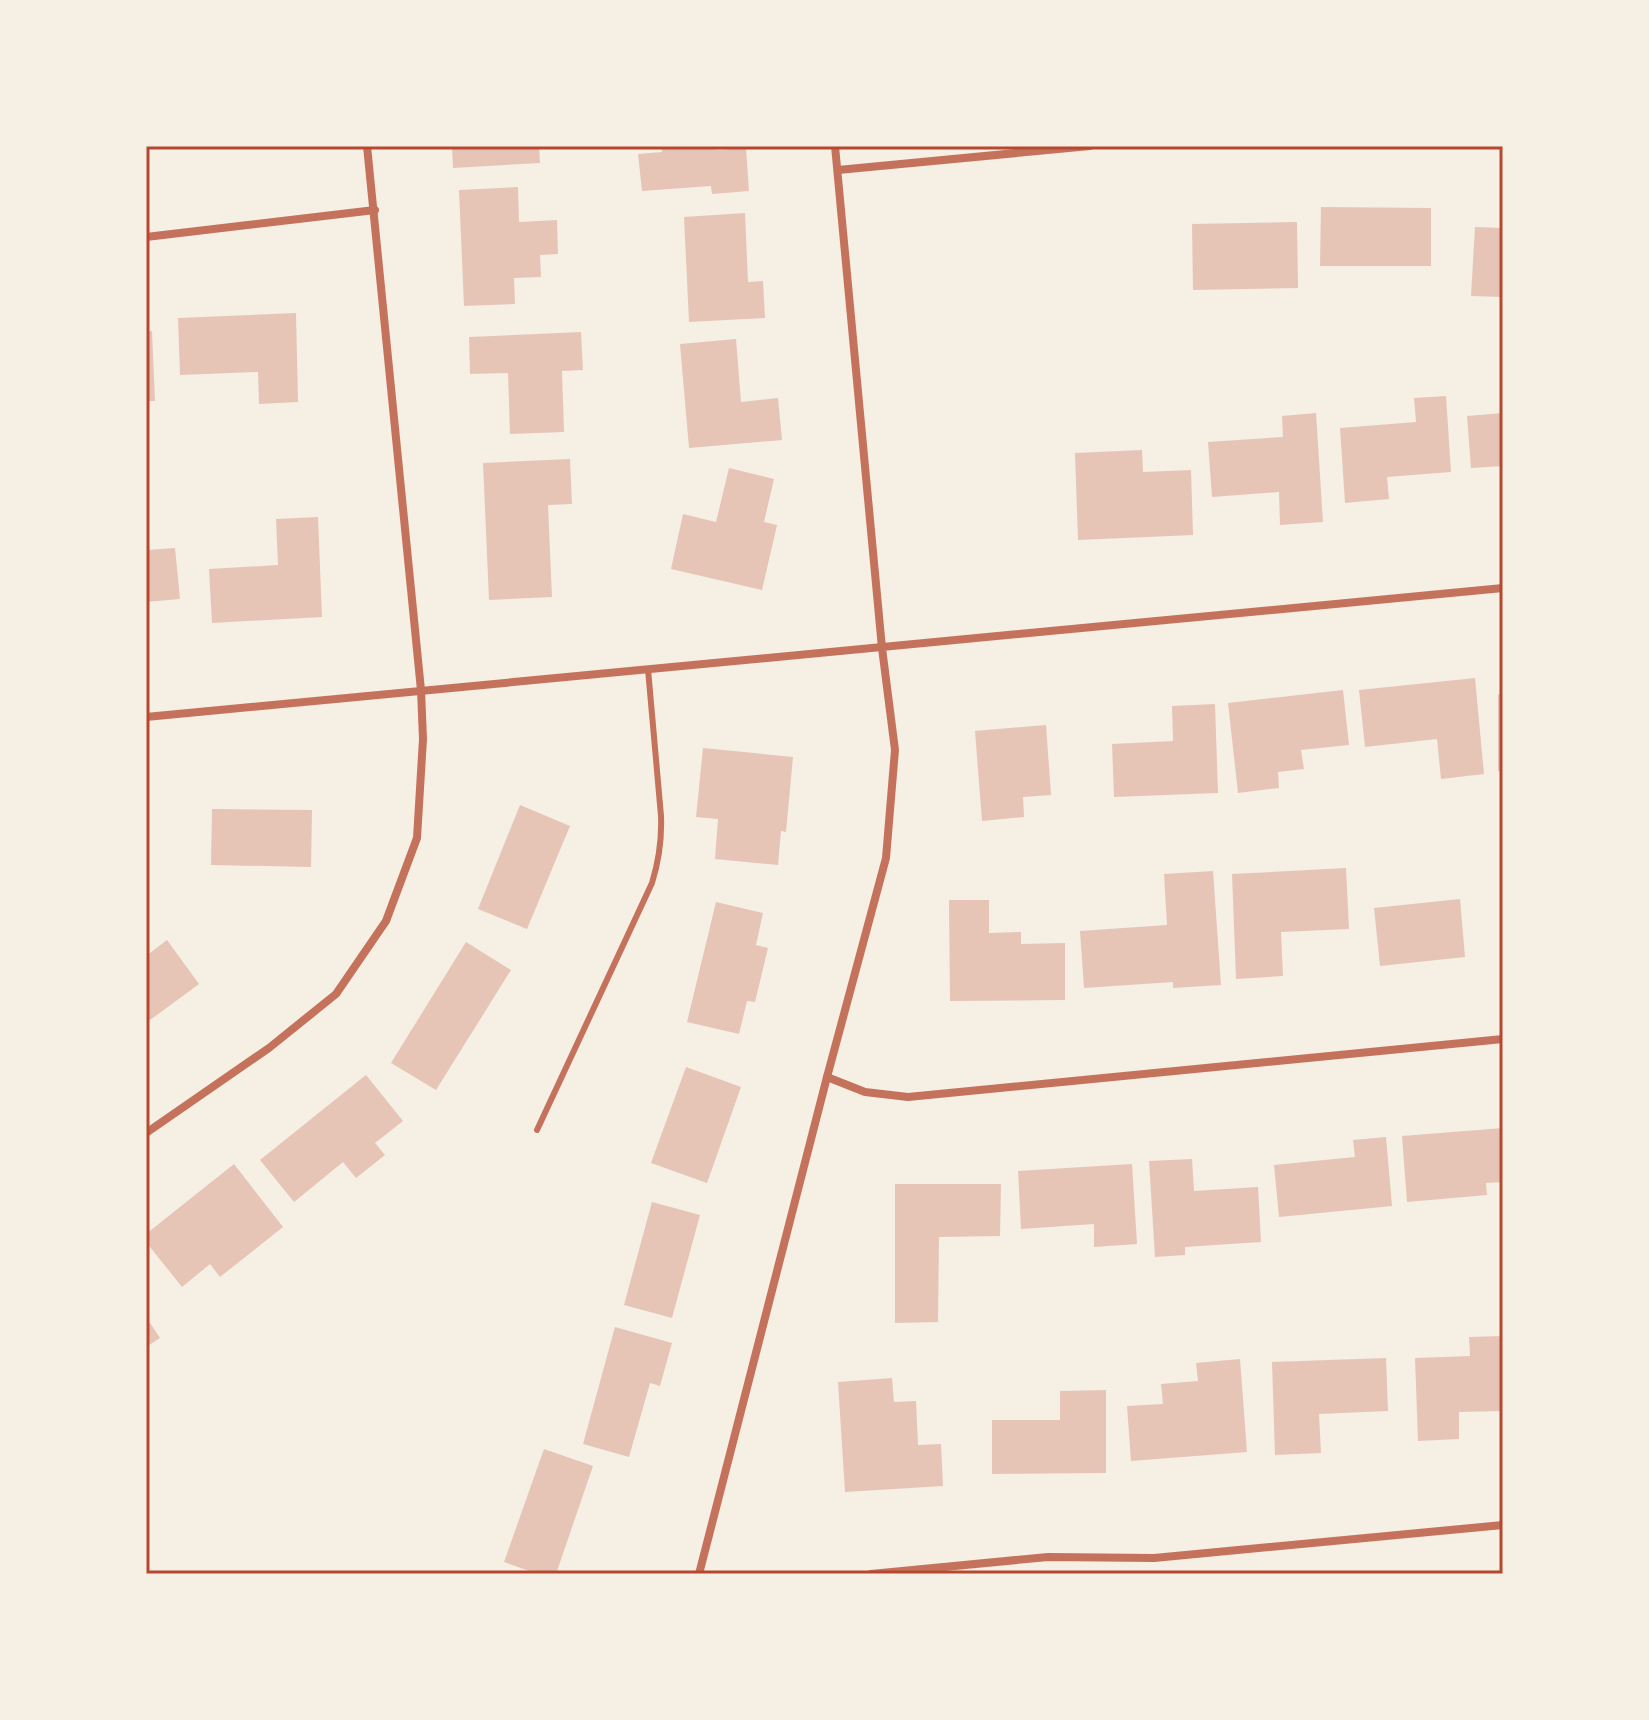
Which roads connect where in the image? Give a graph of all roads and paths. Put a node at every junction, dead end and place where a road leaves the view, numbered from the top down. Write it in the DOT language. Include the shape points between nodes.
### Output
graph roads {
  1 [pos="367,146"];
  2 [pos="835,146"];
  3 [pos="1090,146"];
  4 [pos="838,170"];
  5 [pos="375,210"];
  6 [pos="146,237"];
  7 [pos="1503,588"];
  8 [pos="882,648"];
  9 [pos="648,669"];
  10 [pos="421,690"];
  11 [pos="146,717"];
  12 [pos="1503,1039"];
  13 [pos="827,1077"];
  14 [pos="537,1130"];
  15 [pos="146,1133"];
  16 [pos="1503,1525"];
  17 [pos="699,1574"];
  18 [pos="871,1574"];
  1 -- 5 [label="street"];
  2 -- 4 [label="street"];
  3 -- 4 [label="street"];
  4 -- 8 [label="street"];
  5 -- 6 [label="street"];
  5 -- 10 [label="street"];
  7 -- 8 [label="street"];
  8 -- 9 [label="street"];
  8 -- 13 [label="street" via="895,750 886,858"];
  9 -- 10 [label="street"];
  9 -- 14 [label="lane" via="661,816 659,857"];
  10 -- 11 [label="street"];
  10 -- 15 [label="street" via="417,838 386,921 336,994 269,1048"];
  12 -- 13 [label="street" via="908,1097 865,1092"];
  13 -- 17 [label="street"];
  16 -- 18 [label="street" via="1154,1558 1048,1557"];
}
